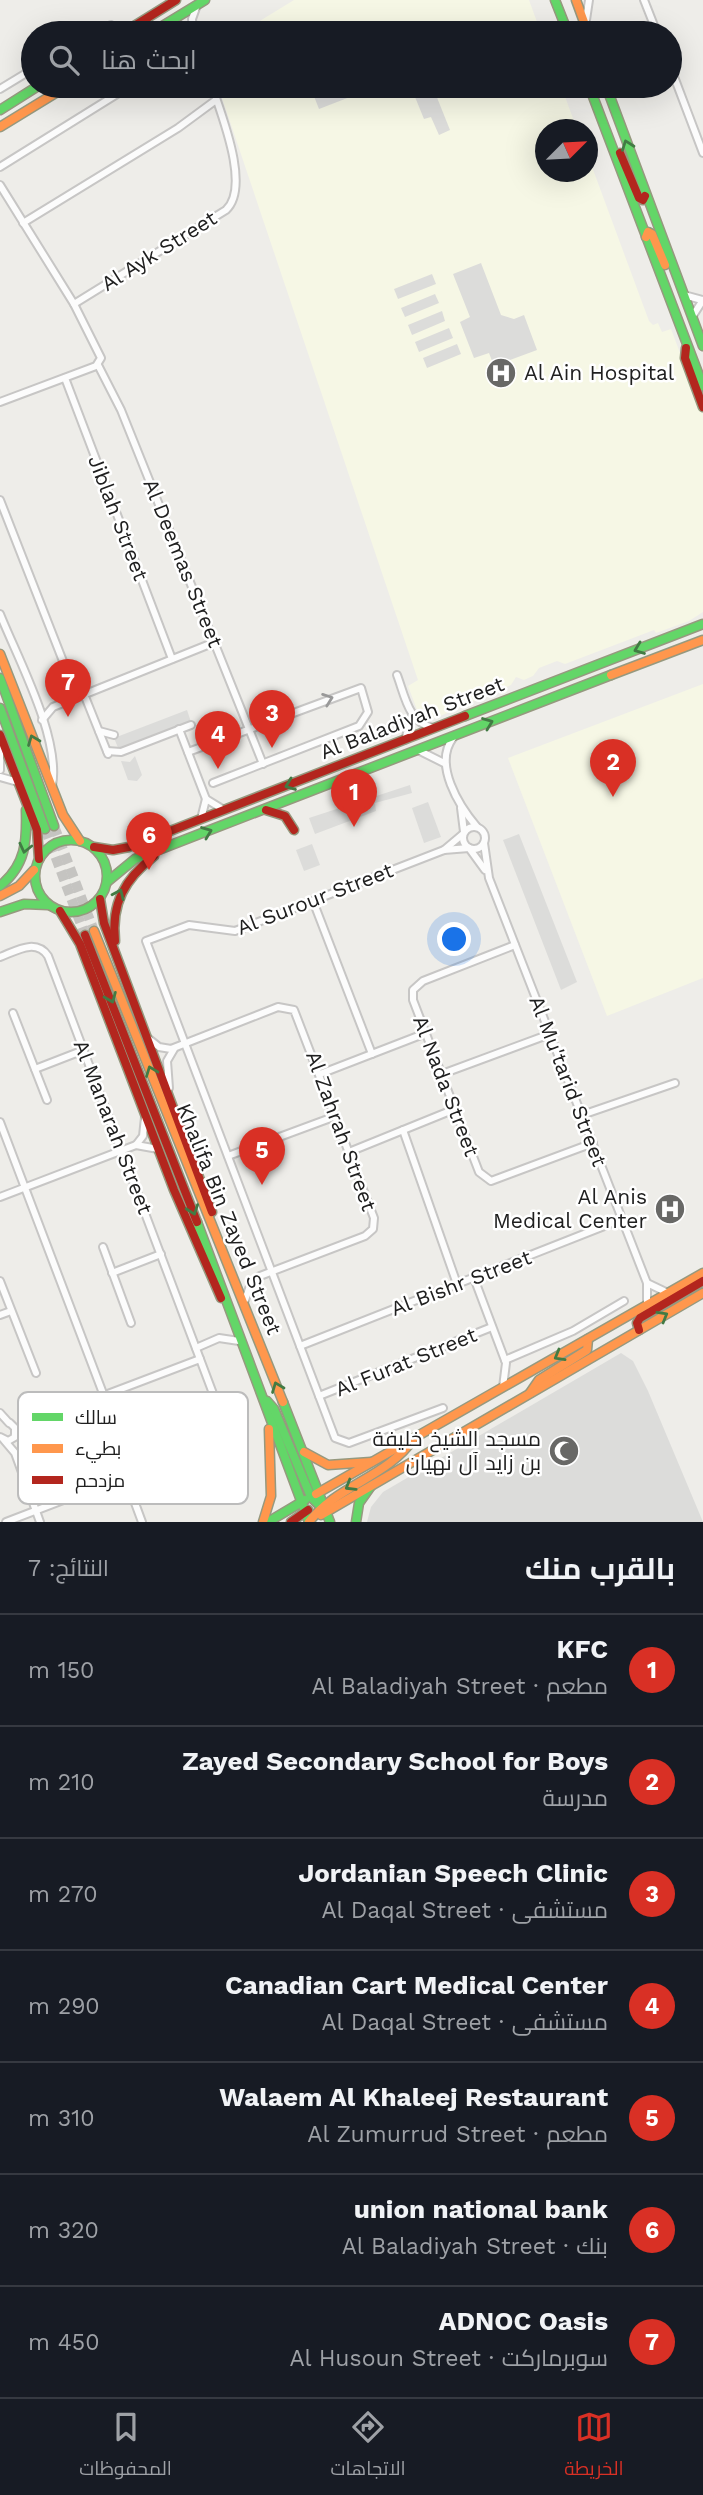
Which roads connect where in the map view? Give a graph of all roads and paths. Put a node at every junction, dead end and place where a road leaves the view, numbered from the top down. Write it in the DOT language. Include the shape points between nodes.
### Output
graph roads {
  1 [pos="176,0"];
  2 [pos="555,0"];
  3 [pos="576,0"];
  4 [pos="589,0"];
  5 [pos="645,0"];
  6 [pos="201,2"];
  7 [pos="142,21"];
  8 [pos="171,21"];
  9 [pos="196,21"];
  10 [pos="563,21"];
  11 [pos="583,21"];
  12 [pos="587,21"];
  13 [pos="653,21"];
  14 [pos="21,77"];
  15 [pos="0,89"];
  16 [pos="21,97"];
  17 [pos="47,98"];
  18 [pos="111,98"];
  19 [pos="594,98"];
  20 [pos="610,98"];
  21 [pos="682,98"];
  22 [pos="216,100"];
  23 [pos="0,110"];
  24 [pos="604,124"];
  25 [pos="0,127"];
  26 [pos="703,153"];
  27 [pos="0,167"];
  28 [pos="0,186"];
  29 [pos="645,196"];
  30 [pos="23,223"];
  31 [pos="646,237"];
  32 [pos="682,294"];
  33 [pos="703,300"];
  34 [pos="74,304"];
  35 [pos="692,317"];
  36 [pos="686,343"];
  37 [pos="703,346"];
  38 [pos="98,365"];
  39 [pos="65,378"];
  40 [pos="703,386"];
  41 [pos="0,402"];
  42 [pos="703,407"];
  43 [pos="0,500"];
  44 [pos="0,614"];
  45 [pos="701,624"];
  46 [pos="701,641"];
  47 [pos="215,642"];
  48 [pos="0,654"];
  49 [pos="172,659"];
  50 [pos="397,676"];
  51 [pos="0,678"];
  52 [pos="81,695"];
  53 [pos="36,702"];
  54 [pos="53,706"];
  55 [pos="0,708"];
  56 [pos="412,715"];
  57 [pos="42,720"];
  58 [pos="191,725"];
  59 [pos="249,728"];
  60 [pos="436,728"];
  61 [pos="179,729"];
  62 [pos="99,731"];
  63 [pos="0,735"];
  64 [pos="454,736"];
  65 [pos="405,740"];
  66 [pos="0,747"];
  67 [pos="418,750"];
  68 [pos="107,751"];
  69 [pos="188,751"];
  70 [pos="444,763"];
  71 [pos="263,764"];
  72 [pos="0,770"];
  73 [pos="0,777"];
  74 [pos="18,782"];
  75 [pos="213,783"];
  76 [pos="52,788"];
  77 [pos="206,799"];
  78 [pos="459,800"];
  79 [pos="26,802"];
  80 [pos="224,810"];
  81 [pos="261,811"];
  82 [pos="201,820"];
  83 [pos="477,827"];
  84 [pos="294,830"];
  85 [pos="464,833"];
  86 [pos="80,841"];
  87 [pos="484,843"];
  88 [pos="93,847"];
  89 [pos="163,848"];
  90 [pos="469,848"];
  91 [pos="444,850"];
  92 [pos="38,861"];
  93 [pos="489,878"];
  94 [pos="107,882"];
  95 [pos="0,886"];
  96 [pos="0,895"];
  97 [pos="100,899"];
  98 [pos="313,901"];
  99 [pos="48,905"];
  100 [pos="60,911"];
  101 [pos="0,912"];
  102 [pos="516,946"];
  103 [pos="0,957"];
  104 [pos="117,957"];
  105 [pos="13,1013"];
  106 [pos="426,1034"];
  107 [pos="550,1034"];
  108 [pos="149,1039"];
  109 [pos="185,1044"];
  110 [pos="175,1048"];
  111 [pos="84,1049"];
  112 [pos="372,1054"];
  113 [pos="35,1069"];
  114 [pos="320,1074"];
  115 [pos="442,1074"];
  116 [pos="675,1083"];
  117 [pos="170,1095"];
  118 [pos="47,1100"];
  119 [pos="455,1110"];
  120 [pos="146,1115"];
  121 [pos="336,1115"];
  122 [pos="582,1115"];
  123 [pos="0,1122"];
  124 [pos="403,1130"];
  125 [pos="593,1143"];
  126 [pos="136,1145"];
  127 [pos="159,1150"];
  128 [pos="122,1151"];
  129 [pos="349,1152"];
  130 [pos="228,1156"];
  131 [pos="24,1189"];
  132 [pos="0,1197"];
  133 [pos="622,1220"];
  134 [pos="103,1247"];
  135 [pos="223,1247"];
  136 [pos="161,1254"];
  137 [pos="272,1272"];
  138 [pos="112,1273"];
  139 [pos="703,1273"];
  140 [pos="474,1278"];
  141 [pos="0,1281"];
  142 [pos="703,1281"];
  143 [pos="647,1283"];
  144 [pos="457,1284"];
  145 [pos="668,1293"];
  146 [pos="703,1293"];
  147 [pos="624,1301"];
  148 [pos="244,1302"];
  149 [pos="647,1306"];
  150 [pos="11,1311"];
  151 [pos="0,1315"];
  152 [pos="232,1322"];
  153 [pos="131,1323"];
  154 [pos="492,1327"];
  155 [pos="639,1330"];
  156 [pos="592,1337"];
  157 [pos="624,1339"];
  158 [pos="239,1340"];
  159 [pos="300,1346"];
  160 [pos="196,1348"];
  161 [pos="200,1359"];
  162 [pos="506,1361"];
  163 [pos="36,1373"];
  164 [pos="527,1374"];
  165 [pos="503,1387"];
  166 [pos="102,1392"];
  167 [pos="114,1392"];
  168 [pos="213,1392"];
  169 [pos="530,1393"];
  170 [pos="319,1396"];
  171 [pos="262,1398"];
  172 [pos="443,1408"];
  173 [pos="268,1413"];
  174 [pos="0,1414"];
  175 [pos="10,1423"];
  176 [pos="18,1424"];
  177 [pos="0,1425"];
  178 [pos="18,1433"];
  179 [pos="15,1436"];
  180 [pos="414,1438"];
  181 [pos="2,1439"];
  182 [pos="302,1451"];
  183 [pos="15,1454"];
  184 [pos="18,1462"];
  185 [pos="372,1462"];
  186 [pos="371,1486"];
  187 [pos="302,1502"];
  188 [pos="34,1504"];
  189 [pos="52,1504"];
  190 [pos="135,1504"];
  191 [pos="36,1510"];
  192 [pos="314,1511"];
  193 [pos="6,1522"];
  194 [pos="40,1522"];
  195 [pos="142,1522"];
  196 [pos="266,1522"];
  197 [pos="291,1522"];
  198 [pos="330,1522"];
  199 [pos="356,1522"];
  1 -- 7 [label="main road"];
  2 -- 10 [label="main road"];
  3 -- 11 [label="main road"];
  4 -- 12 [label="street"];
  5 -- 13 [label="street"];
  6 -- 8 [label="main road"];
  6 -- 9 [label="street"];
  14 -- 15 [label="street"];
  16 -- 23 [label="main road"];
  17 -- 25 [label="main road"];
  18 -- 27 [label="street"];
  19 -- 24 [label="main road"];
  29 -- 20 [label="main road, one-way"];
  21 -- 26 [label="street"];
  22 -- 30 [label="street"];
  22 -- 34 [label="street, Al Ayk Street" via="231,142 232,203"];
  24 -- 29 [label="main road" via="639,198"];
  24 -- 31 [label="main road"];
  28 -- 30 [label="street, Al Deemas Street"];
  29 -- 32 [label="main road"];
  30 -- 34 [label="street, Al Deemas Street"];
  31 -- 36 [label="main road"];
  31 -- 37 [label="main road" via="648,232 653,236 682,309"];
  32 -- 33 [label="street"];
  32 -- 35 [label="main road"];
  33 -- 35 [label="street"];
  34 -- 38 [label="street, Al Deemas Street" via="100,355"];
  35 -- 37 [label="main road"];
  36 -- 40 [label="main road"];
  36 -- 42 [label="main road" via="685,358"];
  38 -- 39 [label="street"];
  38 -- 47 [label="street, Al Deemas Street" via="121,410"];
  39 -- 41 [label="street"];
  39 -- 49 [label="street, Jiblah Street"];
  43 -- 52 [label="street"];
  44 -- 53 [label="street"];
  45 -- 60 [label="main road, Al Baladiyah Street, one-way"];
  64 -- 46 [label="main road, Al Baladiyah Street, one-way"];
  47 -- 49 [label="street"];
  47 -- 59 [label="street, Al Deemas Street"];
  76 -- 48 [label="main road, one-way"];
  49 -- 52 [label="street"];
  50 -- 56 [label="street"];
  51 -- 55 [label="main road" via="50,827"];
  52 -- 54 [label="street"];
  52 -- 62 [label="street"];
  53 -- 54 [label="street"];
  53 -- 57 [label="street"];
  54 -- 57 [label="street"];
  56 -- 60 [label="street" via="423,725"];
  56 -- 65 [label="street"];
  57 -- 76 [label="street" via="53,764"];
  58 -- 61 [label="street"];
  59 -- 69 [label="street"];
  59 -- 71 [label="street, Al Deemas Street"];
  59 -- 71 [label="street, one-way" via="361,688 368,712 362,724"];
  60 -- 65 [label="main road, Al Baladiyah Street"];
  61 -- 68 [label="street" via="121,751"];
  61 -- 69 [label="street"];
  62 -- 68 [label="street"];
  62 -- 68 [label="street" via="114,735"];
  63 -- 74 [label="main road"];
  64 -- 67 [label="main road, Al Baladiyah Street"];
  64 -- 70 [label="street"];
  65 -- 80 [label="main road, Al Baladiyah Street, one-way"];
  66 -- 72 [label="street"];
  67 -- 70 [label="street"];
  67 -- 81 [label="main road, Al Baladiyah Street"];
  69 -- 77 [label="street"];
  70 -- 78 [label="street"];
  71 -- 75 [label="street"];
  73 -- 74 [label="street"];
  74 -- 79 [label="main road"];
  76 -- 86 [label="main road"];
  77 -- 80 [label="street"];
  77 -- 82 [label="street"];
  78 -- 83 [label="street"];
  78 -- 85 [label="street"];
  79 -- 92 [label="main road" via="37,830"];
  79 -- 95 [label="main road, one-way" via="25,854 15,873"];
  80 -- 82 [label="main road, Al Baladiyah Street"];
  81 -- 84 [label="main road" via="281,813"];
  89 -- 81 [label="main road, Al Baladiyah Street, one-way"];
  82 -- 88 [label="main road, Al Baladiyah Street" via="121,849"];
  83 -- 85 [label="street"];
  83 -- 87 [label="street" via="484,834"];
  85 -- 90 [label="street" via="463,842"];
  85 -- 91 [label="street, Al Surour Street"];
  86 -- 88 [label="main road"];
  86 -- 92 [label="main road" via="56,843"];
  87 -- 90 [label="street"];
  87 -- 93 [label="street, Al Mu'tarid Street"];
  88 -- 94 [label="main road" via="105,862"];
  89 -- 94 [label="main road, Al Baladiyah Street" via="128,863"];
  104 -- 89 [label="main road, one-way" via="113,921 120,891 133,873"];
  90 -- 91 [label="street, Al Surour Street"];
  90 -- 93 [label="street, Al Mu'tarid Street"];
  91 -- 98 [label="street, Al Surour Street"];
  92 -- 96 [label="main road" via="25,881"];
  92 -- 99 [label="main road" via="37,889"];
  93 -- 102 [label="street, Al Mu'tarid Street"];
  94 -- 97 [label="main road"];
  97 -- 100 [label="main road" via="84,910"];
  97 -- 104 [label="main road"];
  98 -- 109 [label="street, Al Surour Street" via="235,931 189,925 146,941"];
  98 -- 112 [label="street"];
  99 -- 100 [label="main road"];
  99 -- 101 [label="main road" via="24,904"];
  100 -- 120 [label="main road" via="80,944"];
  102 -- 106 [label="street, Al Nada Street" via="417,984 412,997"];
  102 -- 107 [label="street, Al Mu'tarid Street"];
  103 -- 111 [label="street, Al Manarah Street" via="33,946 46,952"];
  104 -- 108 [label="main road"];
  105 -- 113 [label="street"];
  106 -- 112 [label="street"];
  106 -- 115 [label="street, Al Nada Street"];
  107 -- 115 [label="street"];
  107 -- 122 [label="street, Al Mu'tarid Street"];
  108 -- 110 [label="street"];
  108 -- 117 [label="main road"];
  109 -- 110 [label="street, Al Zahrah Street"];
  109 -- 114 [label="street, Al Zahrah Street" via="288,1007 299,1015"];
  109 -- 130 [label="street"];
  110 -- 117 [label="street" via="167,1061"];
  111 -- 113 [label="street"];
  111 -- 128 [label="street, Al Manarah Street"];
  112 -- 114 [label="street"];
  113 -- 118 [label="street"];
  114 -- 121 [label="street, Al Zahrah Street"];
  115 -- 119 [label="street, Al Nada Street"];
  116 -- 122 [label="street"];
  117 -- 135 [label="main road"];
  119 -- 124 [label="street"];
  119 -- 125 [label="street, Al Nada Street" via="488,1181"];
  120 -- 126 [label="street" via="143,1136"];
  120 -- 127 [label="main road"];
  121 -- 129 [label="street, Al Zahrah Street"];
  121 -- 130 [label="street"];
  122 -- 125 [label="street, Al Mu'tarid Street"];
  123 -- 131 [label="street"];
  124 -- 129 [label="street"];
  124 -- 144 [label="street"];
  125 -- 133 [label="street, Al Mu'tarid Street"];
  126 -- 127 [label="street"];
  126 -- 128 [label="street"];
  127 -- 152 [label="main road"];
  128 -- 131 [label="street"];
  128 -- 136 [label="street, Al Manarah Street"];
  129 -- 137 [label="street, Al Zahrah Street" via="374,1221 372,1231"];
  130 -- 137 [label="street"];
  131 -- 132 [label="street"];
  131 -- 166 [label="street"];
  133 -- 140 [label="street, Al Bishr Street"];
  133 -- 143 [label="street, Al Mu'tarid Street"];
  134 -- 138 [label="street"];
  135 -- 148 [label="main road, Khalifa Bin Zayed Street"];
  135 -- 152 [label="main road, Khalifa Bin Zayed Street, one-way" via="90,933"];
  136 -- 138 [label="street"];
  136 -- 160 [label="street, Al Manarah Street"];
  137 -- 148 [label="street, Al Zahrah Street" via="253,1282"];
  137 -- 159 [label="street"];
  138 -- 153 [label="street"];
  139 -- 145 [label="main road"];
  140 -- 144 [label="street, Al Bishr Street"];
  140 -- 154 [label="street"];
  141 -- 150 [label="street"];
  142 -- 155 [label="main road" via="640,1318"];
  143 -- 145 [label="street"];
  143 -- 149 [label="street, Al Mu'tarid Street"];
  144 -- 159 [label="street, Al Bishr Street"];
  145 -- 149 [label="main road"];
  155 -- 146 [label="main road, one-way"];
  147 -- 162 [label="street" via="573,1331"];
  182 -- 148 [label="main road, Khalifa Bin Zayed Street, one-way"];
  149 -- 156 [label="main road"];
  150 -- 151 [label="street"];
  150 -- 163 [label="street"];
  152 -- 158 [label="main road, Khalifa Bin Zayed Street"];
  154 -- 162 [label="street"];
  154 -- 170 [label="street, Al Furat Street"];
  155 -- 157 [label="main road"];
  156 -- 157 [label="main road"];
  156 -- 164 [label="main road, one-way"];
  156 -- 169 [label="main road" via="587,1350 539,1380"];
  157 -- 169 [label="main road"];
  158 -- 160 [label="street" via="219,1338"];
  158 -- 171 [label="main road, Khalifa Bin Zayed Street"];
  159 -- 170 [label="street"];
  160 -- 161 [label="street, Al Manarah Street"];
  161 -- 167 [label="street"];
  161 -- 168 [label="street, Al Manarah Street"];
  162 -- 164 [label="street" via="513,1371"];
  162 -- 165 [label="street"];
  164 -- 165 [label="main road"];
  165 -- 180 [label="main road"];
  169 -- 186 [label="main road"];
  170 -- 172 [label="street" via="335,1438 342,1443"];
  171 -- 173 [label="main road, Khalifa Bin Zayed Street"];
  171 -- 192 [label="main road" via="274,1409"];
  173 -- 187 [label="main road, Khalifa Bin Zayed Street"];
  173 -- 196 [label="main road" via="271,1496"];
  174 -- 175 [label="street"];
  174 -- 177 [label="street"];
  175 -- 176 [label="street"];
  175 -- 177 [label="street"];
  175 -- 179 [label="street"];
  178 -- 179 [label="street"];
  179 -- 181 [label="street"];
  179 -- 183 [label="street"];
  180 -- 185 [label="main road"];
  180 -- 192 [label="main road, one-way" via="400,1455"];
  181 -- 183 [label="street"];
  182 -- 185 [label="main road" via="334,1467"];
  182 -- 192 [label="main road, Khalifa Bin Zayed Street"];
  183 -- 184 [label="street"];
  185 -- 192 [label="main road"];
  186 -- 192 [label="main road"];
  186 -- 199 [label="main road" via="359,1503"];
  187 -- 192 [label="main road, Khalifa Bin Zayed Street"];
  187 -- 196 [label="main road"];
  188 -- 191 [label="street"];
  189 -- 191 [label="street, Al Manarah Street"];
  190 -- 195 [label="street"];
  191 -- 193 [label="street, Al Manarah Street"];
  191 -- 194 [label="street"];
  192 -- 197 [label="main road"];
  192 -- 198 [label="main road, Khalifa Bin Zayed Street"];
}
